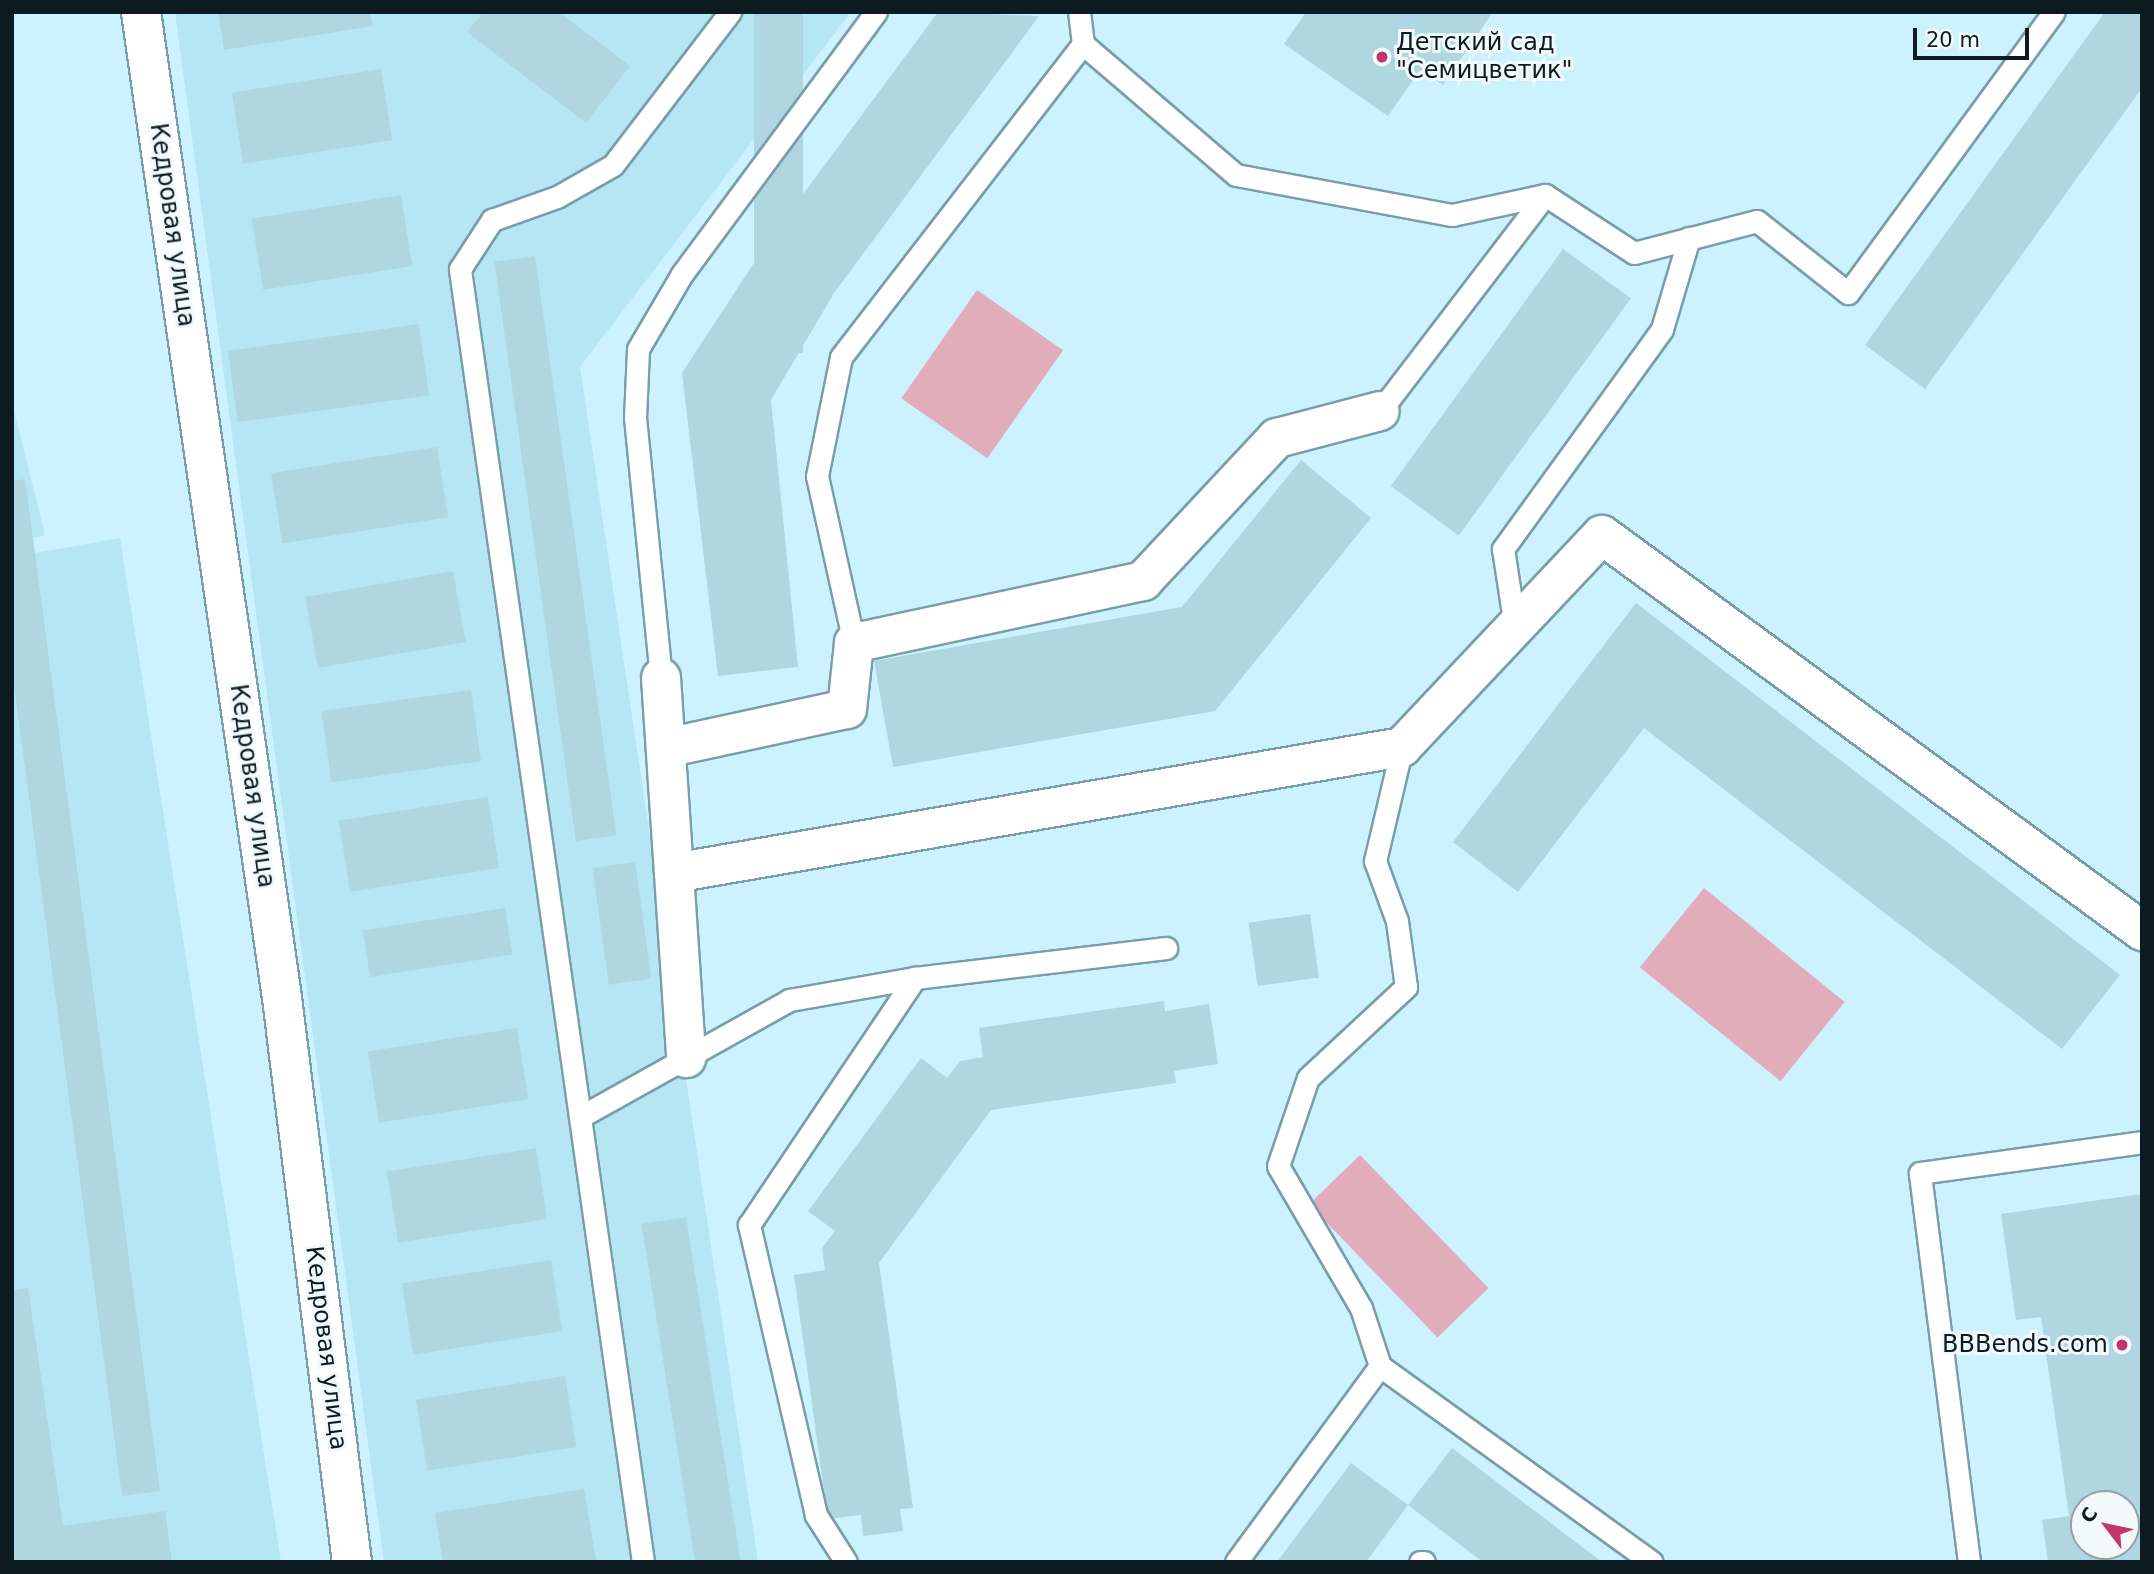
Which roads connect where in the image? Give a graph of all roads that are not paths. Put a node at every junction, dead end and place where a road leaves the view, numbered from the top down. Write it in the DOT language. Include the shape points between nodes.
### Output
graph roads {
  1 [pos="141,12"];
  2 [pos="730,12"];
  3 [pos="876,12"];
  4 [pos="1079,12"];
  5 [pos="2054,12"];
  6 [pos="1083,44"];
  7 [pos="1545,195"];
  8 [pos="1689,238"];
  9 [pos="1380,411"];
  10 [pos="1516,627"];
  11 [pos="854,643"];
  12 [pos="661,678"];
  13 [pos="1402,747"];
  14 [pos="666,748"];
  15 [pos="674,873"];
  16 [pos="2142,931"];
  17 [pos="1166,948"];
  18 [pos="915,978"];
  19 [pos="686,1058"];
  20 [pos="580,1117"];
  21 [pos="2142,1142"];
  22 [pos="1380,1366"];
  23 [pos="352,1562"];
  24 [pos="643,1562"];
  25 [pos="846,1562"];
  26 [pos="1236,1562"];
  27 [pos="1652,1562"];
  28 [pos="1969,1562"];
  1 -- 23 [label="street, Кедровая улица" via="282,998"];
  2 -- 20 [label="lane" via="612,165 557,197 492,220 460,269"];
  3 -- 12 [label="lane" via="681,274 638,349 635,418"];
  4 -- 6 [label="lane"];
  5 -- 8 [label="lane" via="1848,293 1757,221"];
  6 -- 7 [label="lane" via="1236,175 1452,215"];
  6 -- 11 [label="lane" via="841,358 817,476"];
  7 -- 8 [label="lane" via="1634,253"];
  7 -- 9 [label="lane"];
  8 -- 10 [label="lane" via="1662,329 1503,549"];
  9 -- 11 [label="street" via="1277,439 1143,581"];
  10 -- 13 [label="street"];
  10 -- 16 [label="street" via="1602,535"];
  11 -- 14 [label="street" via="847,709"];
  12 -- 14 [label="street"];
  13 -- 15 [label="street"];
  13 -- 22 [label="lane" via="1375,862 1397,921 1406,987 1308,1078 1278,1166 1361,1308"];
  14 -- 15 [label="street"];
  15 -- 19 [label="street"];
  17 -- 18 [label="lane"];
  18 -- 19 [label="lane" via="789,1000"];
  18 -- 25 [label="lane" via="749,1225 816,1515"];
  19 -- 20 [label="lane"];
  20 -- 24 [label="lane"];
  21 -- 28 [label="lane" via="1920,1173"];
  22 -- 26 [label="lane"];
  22 -- 27 [label="lane"];
}
